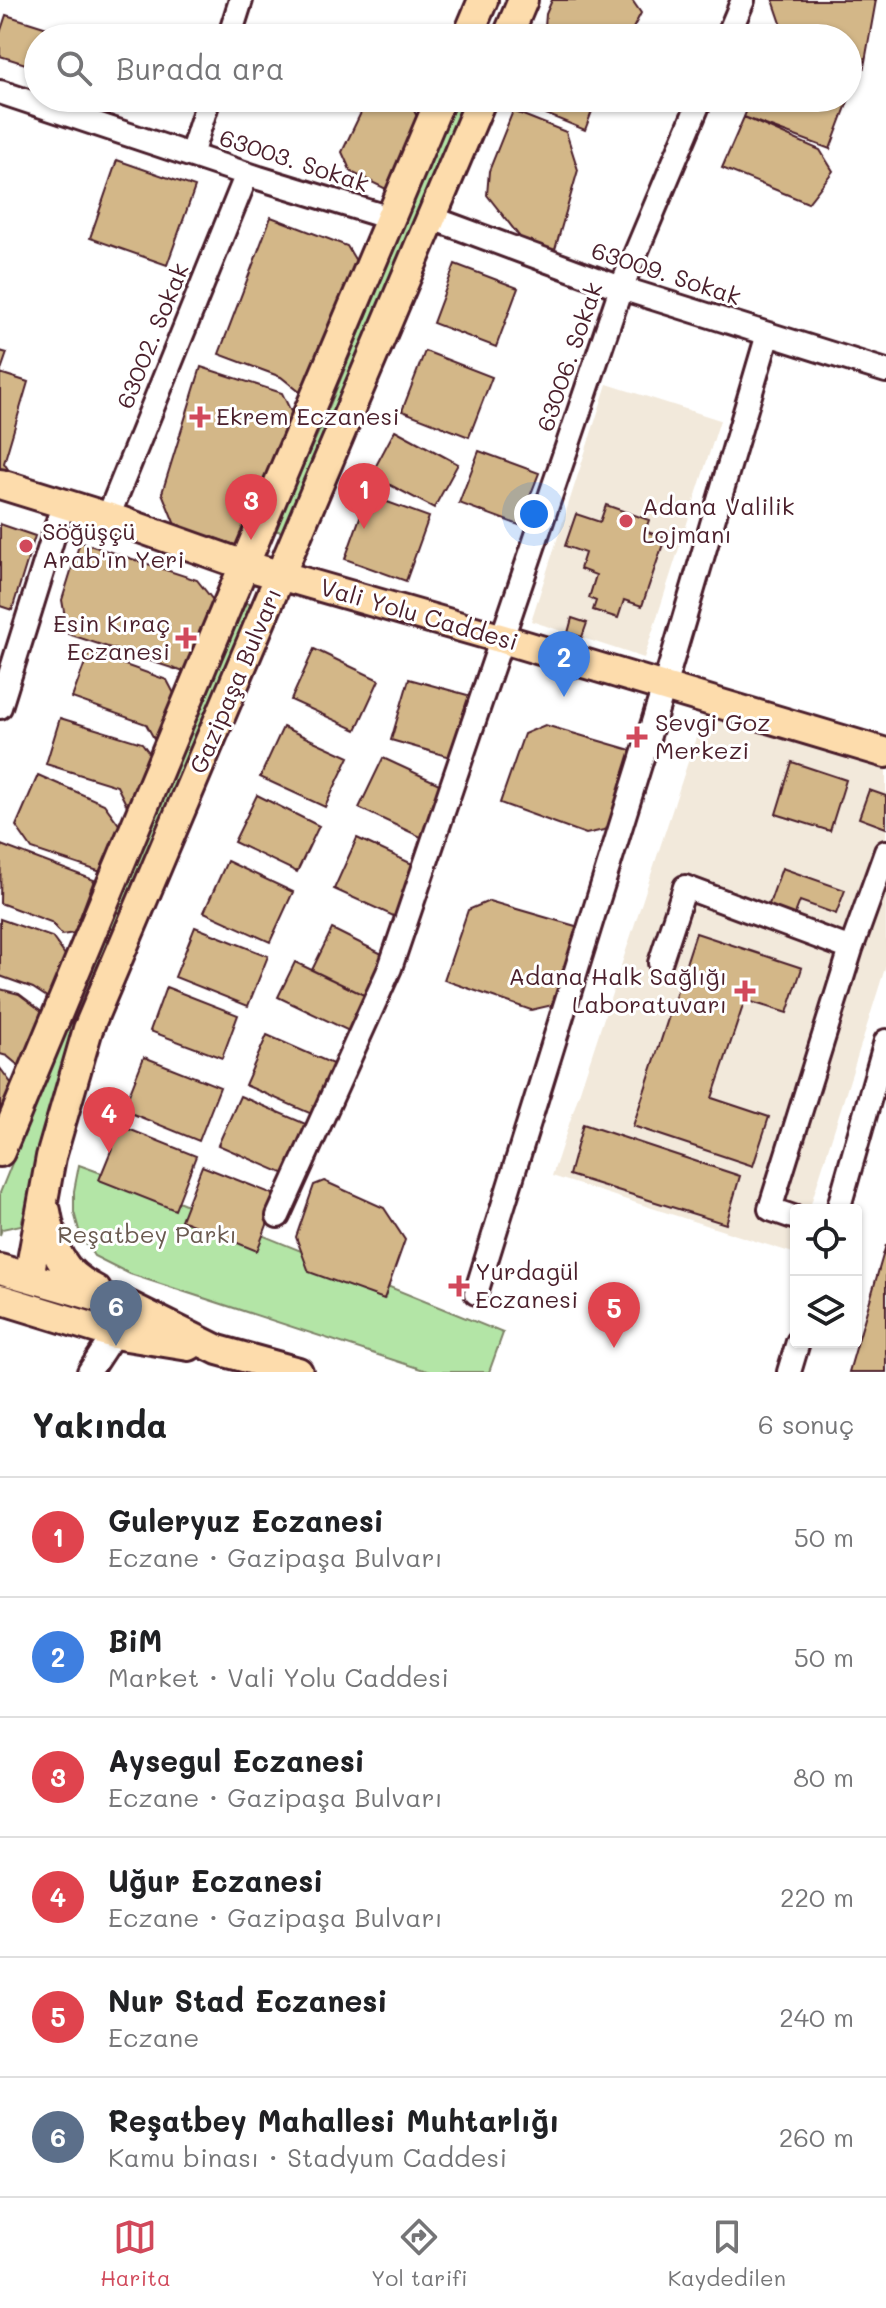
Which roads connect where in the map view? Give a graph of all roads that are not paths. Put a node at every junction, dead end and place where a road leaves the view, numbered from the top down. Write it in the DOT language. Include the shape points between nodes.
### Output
graph roads {
  1 [pos="241,0"];
  2 [pos="483,0"];
  3 [pos="523,0"];
  4 [pos="743,0"];
  5 [pos="233,24"];
  6 [pos="473,24"];
  7 [pos="513,24"];
  8 [pos="733,24"];
  9 [pos="0,92"];
  10 [pos="24,100"];
  11 [pos="61,112"];
  12 [pos="205,112"];
  13 [pos="435,112"];
  14 [pos="476,112"];
  15 [pos="695,112"];
  16 [pos="191,155"];
  17 [pos="247,174"];
  18 [pos="390,218"];
  19 [pos="432,218"];
  20 [pos="621,288"];
  21 [pos="768,334"];
  22 [pos="886,371"];
  23 [pos="0,484"];
  24 [pos="63,505"];
  25 [pos="108,517"];
  26 [pos="244,565"];
  27 [pos="281,576"];
  28 [pos="503,639"];
  29 [pos="664,687"];
  30 [pos="0,707"];
  31 [pos="886,753"];
  32 [pos="886,852"];
  33 [pos="851,949"];
  34 [pos="660,963"];
  35 [pos="886,1041"];
  36 [pos="0,1152"];
  37 [pos="43,1198"];
  38 [pos="840,1204"];
  39 [pos="278,1216"];
  40 [pos="790,1216"];
  41 [pos="0,1269"];
  42 [pos="29,1277"];
  43 [pos="476,1293"];
  44 [pos="0,1299"];
  45 [pos="129,1306"];
  46 [pos="114,1334"];
  47 [pos="796,1348"];
  48 [pos="218,1350"];
  49 [pos="89,1372"];
  50 [pos="298,1372"];
  51 [pos="789,1372"];
  1 -- 5 [label="street"];
  2 -- 6 [label="main road"];
  3 -- 7 [label="main road"];
  4 -- 8 [label="street"];
  9 -- 10 [label="street, 63003. Sokak"];
  11 -- 16 [label="street, 63003. Sokak"];
  12 -- 16 [label="street"];
  13 -- 18 [label="main road, Gazipaşa Bulvarı"];
  14 -- 19 [label="main road, Gazipaşa Bulvarı"];
  15 -- 20 [label="street, 63006. Sokak"];
  16 -- 17 [label="street, 63003. Sokak"];
  17 -- 18 [label="street, 63003. Sokak"];
  17 -- 25 [label="street, 63002. Sokak"];
  18 -- 26 [label="main road, Gazipaşa Bulvarı"];
  19 -- 20 [label="street, 63009. Sokak"];
  19 -- 27 [label="main road, Gazipaşa Bulvarı"];
  20 -- 21 [label="street, 63009. Sokak"];
  20 -- 28 [label="street, 63006. Sokak"];
  21 -- 22 [label="street, 63009. Sokak"];
  21 -- 29 [label="street"];
  23 -- 24 [label="main road, Vali Yolu Caddesi"];
  24 -- 25 [label="main road, Vali Yolu Caddesi"];
  24 -- 30 [label="street"];
  25 -- 26 [label="main road, Vali Yolu Caddesi"];
  26 -- 27 [label="main road, Vali Yolu Caddesi"];
  26 -- 36 [label="main road, Gazipaşa Bulvarı"];
  27 -- 28 [label="main road, Vali Yolu Caddesi"];
  27 -- 37 [label="main road, Gazipaşa Bulvarı" via="88,1029"];
  28 -- 29 [label="main road, Vali Yolu Caddesi"];
  28 -- 39 [label="street, 63006. Sokak" via="390,968"];
  29 -- 31 [label="main road, Vali Yolu Caddesi"];
  29 -- 43 [label="street"];
  32 -- 33 [label="street"];
  33 -- 34 [label="street" via="685,887"];
  33 -- 40 [label="street" via="770,1209"];
  35 -- 38 [label="street"];
  37 -- 42 [label="main road, Gazipaşa Bulvarı"];
  37 -- 45 [label="main road" via="59,1260 78,1280"];
  41 -- 42 [label="main road"];
  42 -- 45 [label="main road"];
  44 -- 46 [label="main road"];
  45 -- 46 [label="street"];
  45 -- 48 [label="main road"];
  46 -- 48 [label="main road"];
  46 -- 49 [label="street"];
  47 -- 51 [label="street"];
  48 -- 50 [label="main road"];
}
